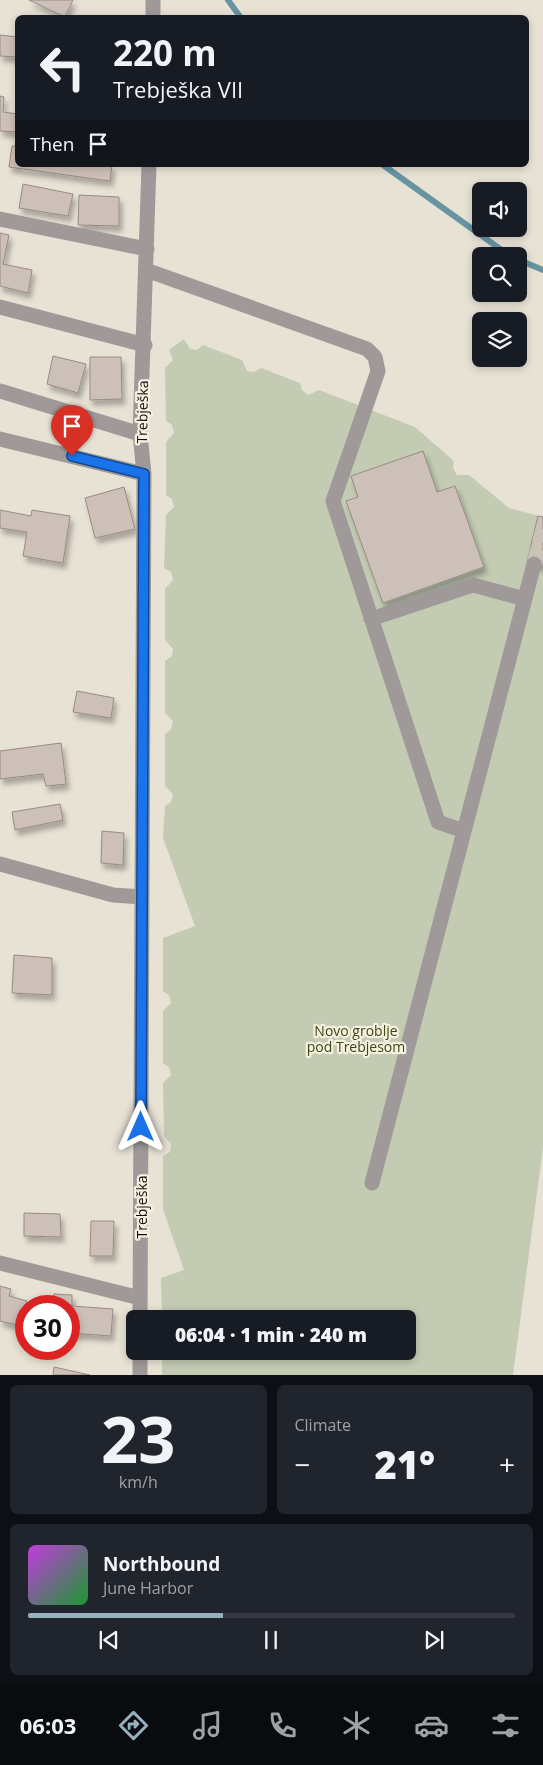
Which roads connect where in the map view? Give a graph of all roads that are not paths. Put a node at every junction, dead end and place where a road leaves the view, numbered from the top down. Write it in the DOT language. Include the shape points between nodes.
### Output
graph roads {
  1 [pos="153,0"];
  2 [pos="153,15"];
  3 [pos="149,167"];
  4 [pos="0,219"];
  5 [pos="147,249"];
  6 [pos="146,270"];
  7 [pos="0,307"];
  8 [pos="145,344"];
  9 [pos="0,392"];
  10 [pos="140,434"];
  11 [pos="0,439"];
  12 [pos="144,474"];
  13 [pos="534,564"];
  14 [pos="525,599"];
  15 [pos="371,619"];
  16 [pos="464,831"];
  17 [pos="0,864"];
  18 [pos="142,897"];
  19 [pos="372,1183"];
  20 [pos="0,1263"];
  21 [pos="140,1298"];
  22 [pos="140,1310"];
  23 [pos="140,1360"];
  24 [pos="140,1375"];
  1 -- 2 [label="street"];
  3 -- 5 [label="street, Trebješka"];
  4 -- 5 [label="street"];
  5 -- 6 [label="street, Trebješka"];
  6 -- 8 [label="street, Trebješka"];
  6 -- 15 [label="street" via="367,348 375,357 378,371 332,501"];
  7 -- 8 [label="street"];
  8 -- 10 [label="street, Trebješka"];
  9 -- 10 [label="street"];
  10 -- 12 [label="street, Trebješka"];
  11 -- 12 [label="street"];
  12 -- 18 [label="street, Trebješka"];
  13 -- 14 [label="street"];
  14 -- 15 [label="street" via="473,585"];
  14 -- 16 [label="street"];
  15 -- 16 [label="street" via="438,822"];
  16 -- 19 [label="street"];
  17 -- 18 [label="street" via="113,894"];
  18 -- 21 [label="street, Trebješka"];
  20 -- 21 [label="street"];
  21 -- 22 [label="street, Trebješka"];
  23 -- 24 [label="street"];
}
